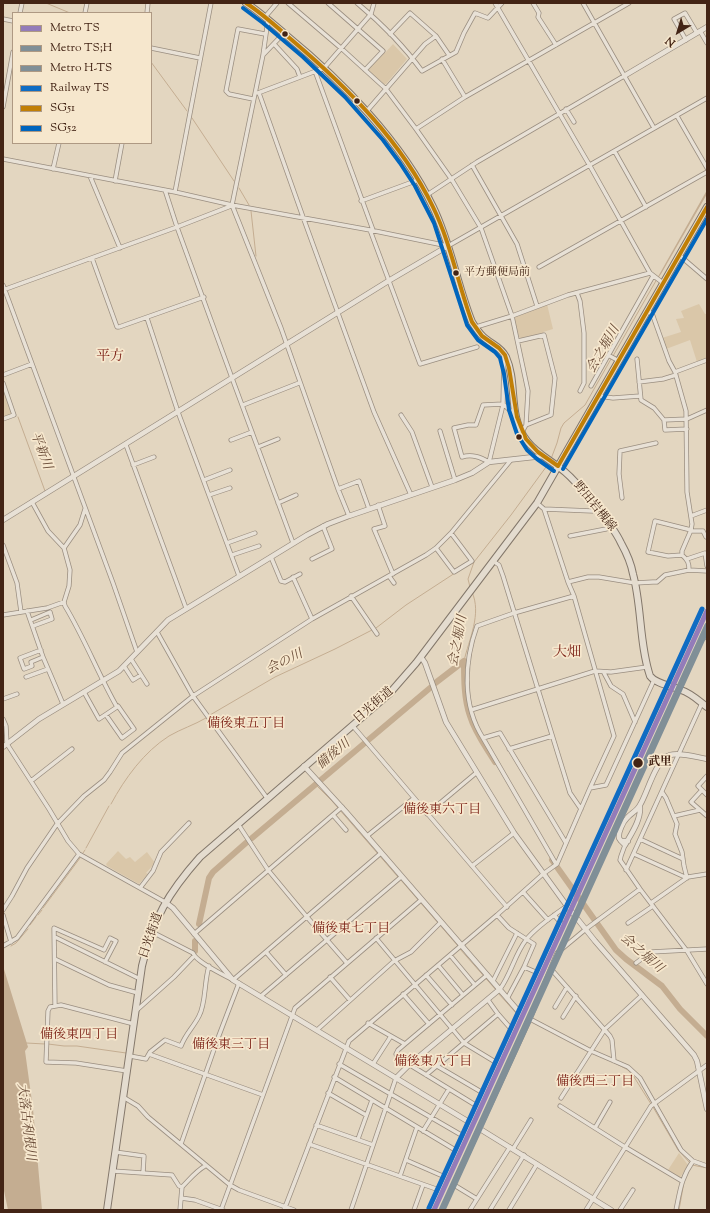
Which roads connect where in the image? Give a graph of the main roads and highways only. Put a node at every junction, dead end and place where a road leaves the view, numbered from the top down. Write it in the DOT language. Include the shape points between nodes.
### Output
graph roads {
  1 [pos="249,4"];
  2 [pos="707,207"];
  3 [pos="558,466"];
  4 [pos="707,707"];
  5 [pos="107,1210"];
  1 -- 3 [label="main road, 野田岩槻線" via="324,68 395,145 427,195 440,223 475,327 504,354 509,369 516,416 522,432 531,446"];
  2 -- 3 [label="main road, 日光街道" via="661,282 648,310"];
  3 -- 4 [label="main road, 野田岩槻線" via="577,484 621,542 635,583 650,676 654,680 683,690"];
  3 -- 5 [label="main road, 日光街道" via="537,503 421,657 392,690 200,857 165,902 147,945 140,979"];
}
